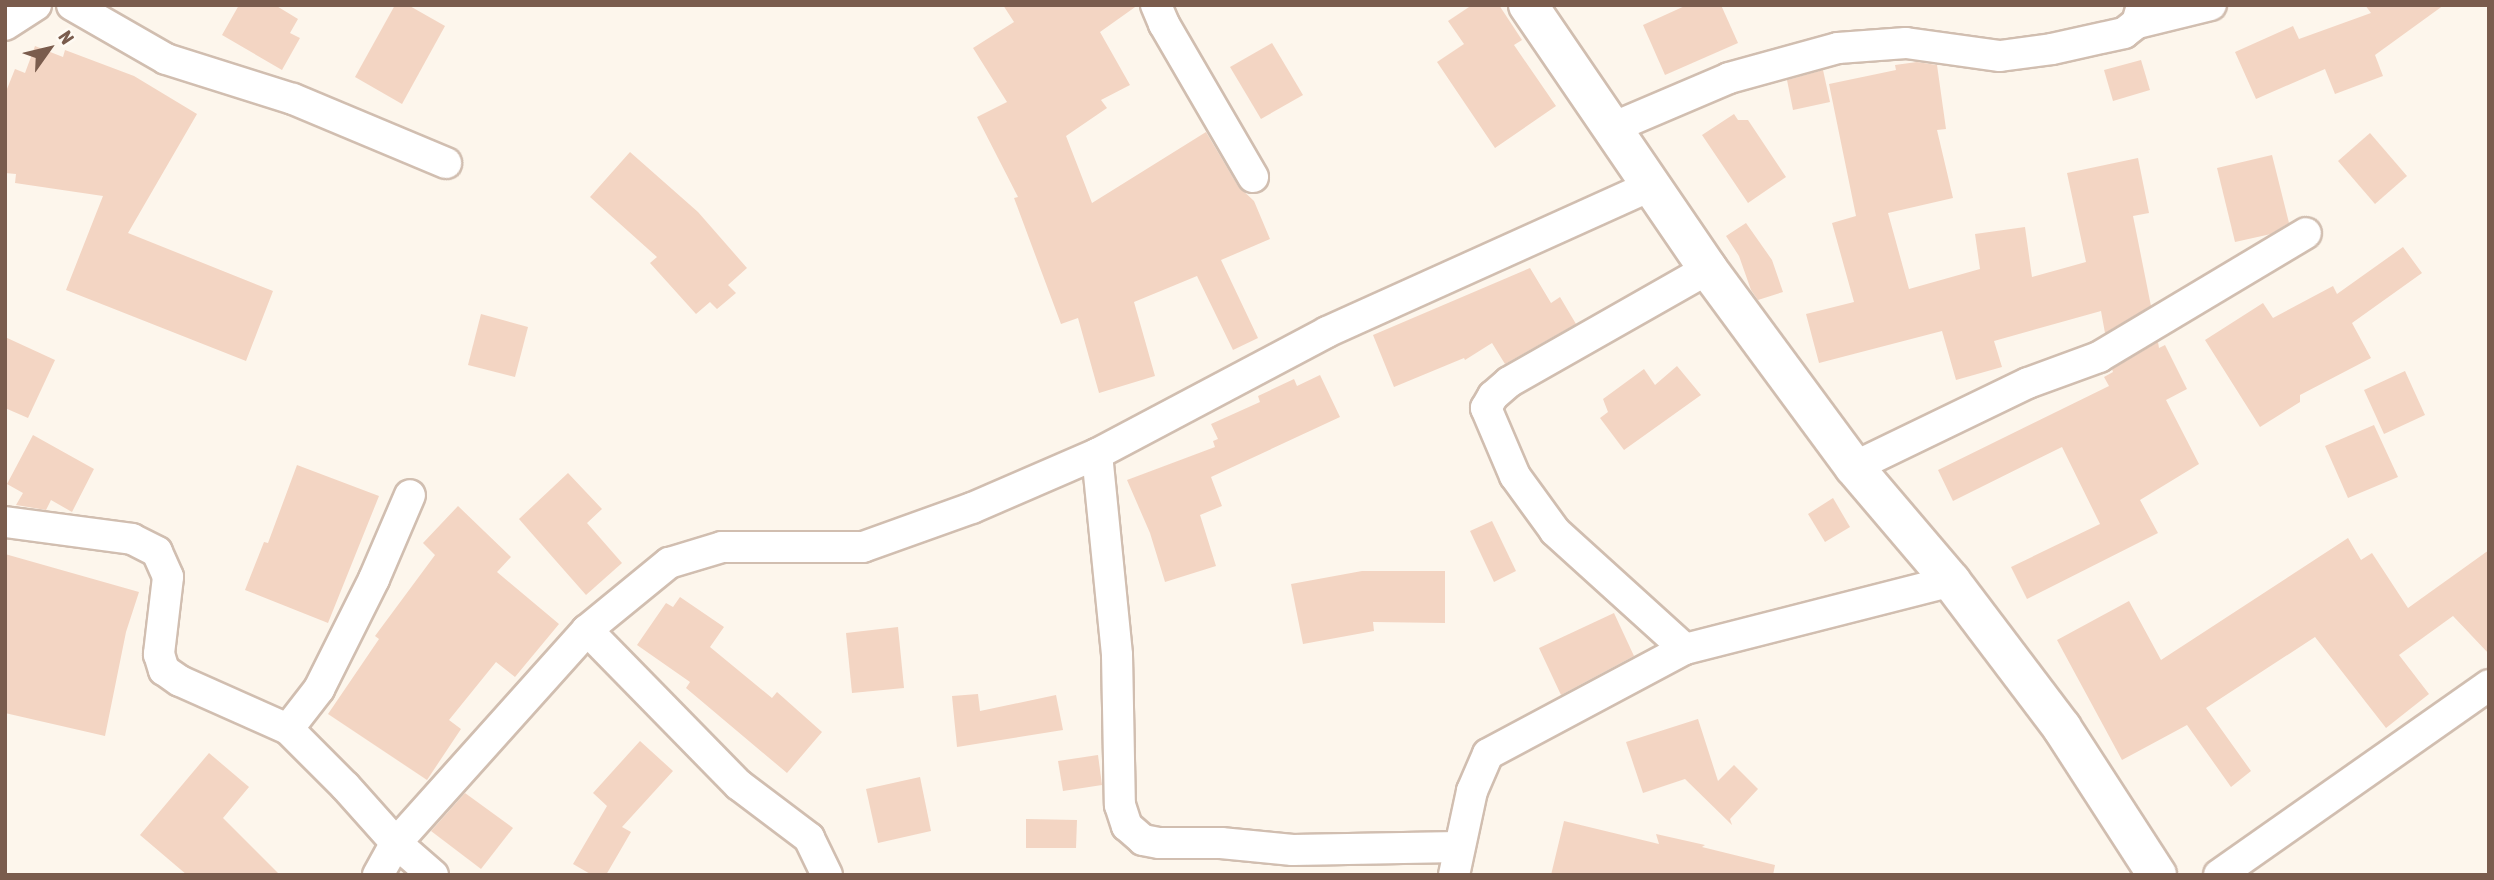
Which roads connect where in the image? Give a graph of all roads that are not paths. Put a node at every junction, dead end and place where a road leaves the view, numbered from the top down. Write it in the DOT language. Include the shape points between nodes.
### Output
graph roads {
  1 [pos="36,5"];
  2 [pos="72,5"];
  3 [pos="1156,5"];
  4 [pos="1528,5"];
  5 [pos="2211,5"];
  6 [pos="2139,14"];
  7 [pos="5,25"];
  8 [pos="1612,128"];
  9 [pos="446,163"];
  10 [pos="1253,177"];
  11 [pos="1650,186"];
  12 [pos="2306,233"];
  13 [pos="1709,269"];
  14 [pos="1097,454"];
  15 [pos="1854,467"];
  16 [pos="410,495"];
  17 [pos="5,522"];
  18 [pos="1951,581"];
  19 [pos="587,630"];
  20 [pos="1685,649"];
  21 [pos="2489,685"];
  22 [pos="288,729"];
  23 [pos="396,843"];
  24 [pos="1456,861"];
  25 [pos="378,875"];
  26 [pos="433,875"];
  27 [pos="827,875"];
  28 [pos="2157,875"];
  29 [pos="2220,875"];
  1 -- 7 [label="street"];
  2 -- 9 [label="street" via="166,59 293,99"];
  3 -- 10 [label="street"];
  4 -- 8 [label="street"];
  5 -- 6 [label="street"];
  6 -- 8 [label="street" via="2124,33 2000,56 1906,43 1838,48 1728,78"];
  8 -- 11 [label="street"];
  11 -- 13 [label="street"];
  11 -- 14 [label="street" via="1327,332"];
  12 -- 15 [label="street" via="2099,357 2028,383"];
  13 -- 15 [label="street"];
  13 -- 20 [label="street" via="1509,382 1486,408 1515,476 1555,531"];
  14 -- 19 [label="street" via="972,508 863,547 722,547 669,562"];
  14 -- 24 [label="street" via="1117,655 1120,806 1127,826 1143,840 1159,843 1221,843"];
  15 -- 18 [label="street"];
  16 -- 22 [label="street" via="319,689"];
  17 -- 22 [label="street" via="132,539 157,552 168,577 159,654 164,670"];
  18 -- 20 [label="street"];
  18 -- 28 [label="street" via="2062,728"];
  19 -- 23 [label="street"];
  19 -- 27 [label="street" via="739,785 809,838"];
  20 -- 24 [label="street" via="1488,754 1472,791"];
  21 -- 29 [label="street"];
  22 -- 23 [label="street"];
  23 -- 25 [label="street"];
  23 -- 26 [label="street"];
}
